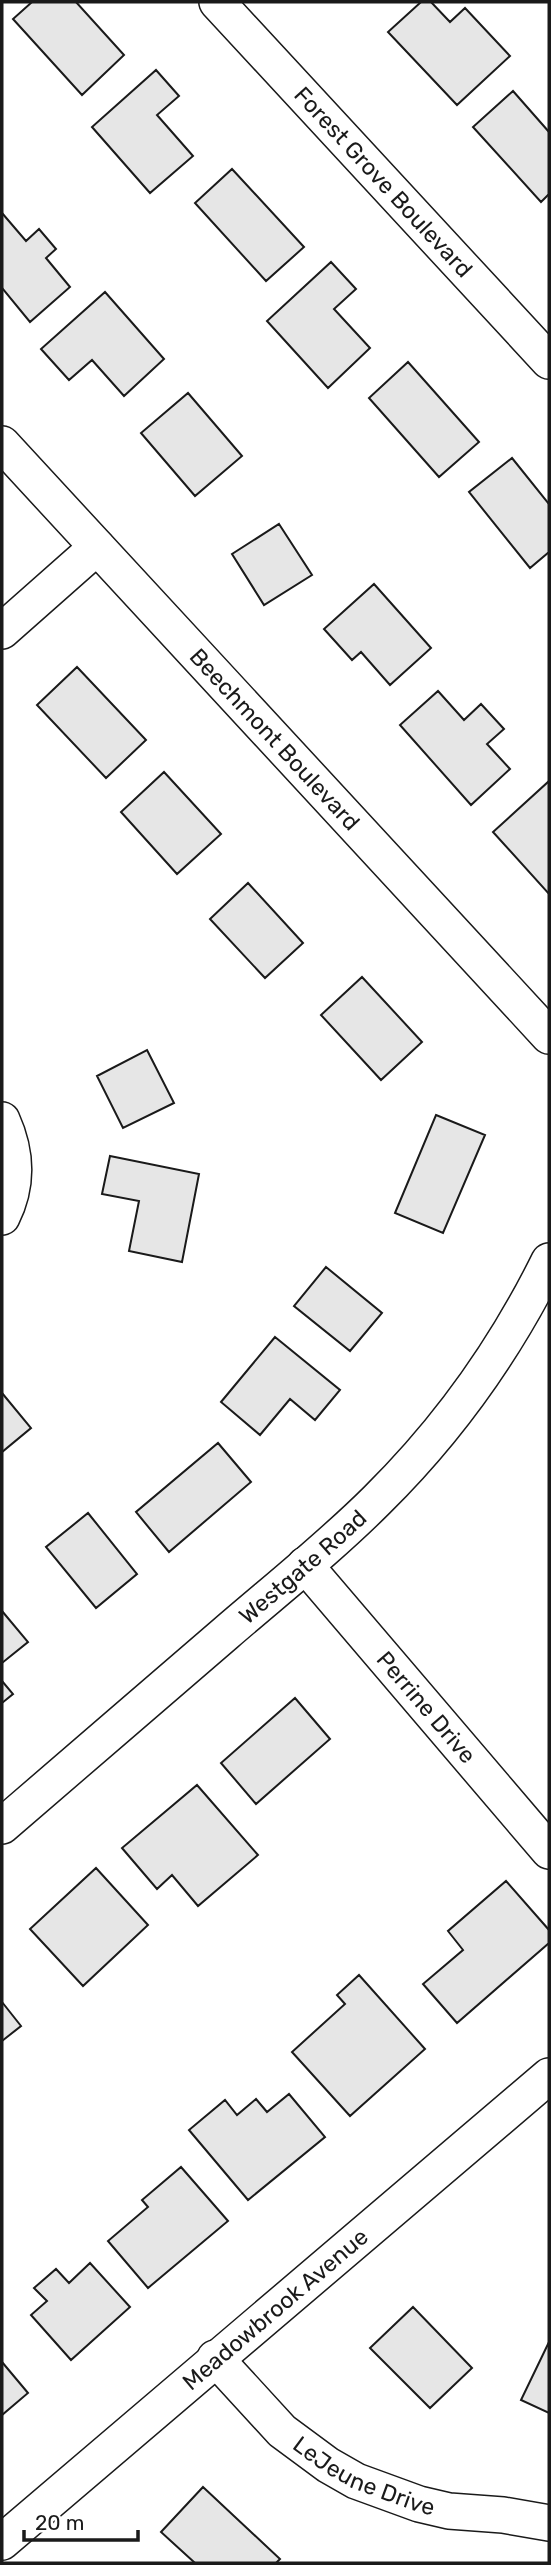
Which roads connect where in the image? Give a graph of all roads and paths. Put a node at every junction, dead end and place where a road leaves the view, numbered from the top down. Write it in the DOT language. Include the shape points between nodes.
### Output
graph roads {
  1 [pos="217,2"];
  2 [pos="549,361"];
  3 [pos="2,444"];
  4 [pos="97,547"];
  5 [pos="2,631"];
  6 [pos="549,1036"];
  7 [pos="2,1120"];
  8 [pos="2,1217"];
  9 [pos="549,1261"];
  10 [pos="305,1565"];
  11 [pos="2,1826"];
  12 [pos="549,1851"];
  13 [pos="549,2076"];
  14 [pos="215,2358"];
  15 [pos="549,2523"];
  16 [pos="2,2542"];
  1 -- 2 [label="street, Forest Grove Boulevard"];
  3 -- 4 [label="street, Beechmont Boulevard"];
  4 -- 5 [label="street"];
  4 -- 6 [label="street, Beechmont Boulevard"];
  7 -- 8 [label="street" via="15,1160 10,1199"];
  9 -- 10 [label="street, Westgate Road" via="514,1328 452,1417 384,1494"];
  10 -- 11 [label="street, Westgate Road"];
  10 -- 12 [label="street, Perrine Drive"];
  13 -- 14 [label="street, Meadowbrook Avenue"];
  14 -- 15 [label="street, LeJeune Drive" via="282,2431 356,2481 449,2511"];
  14 -- 16 [label="street, Meadowbrook Avenue"];
}
